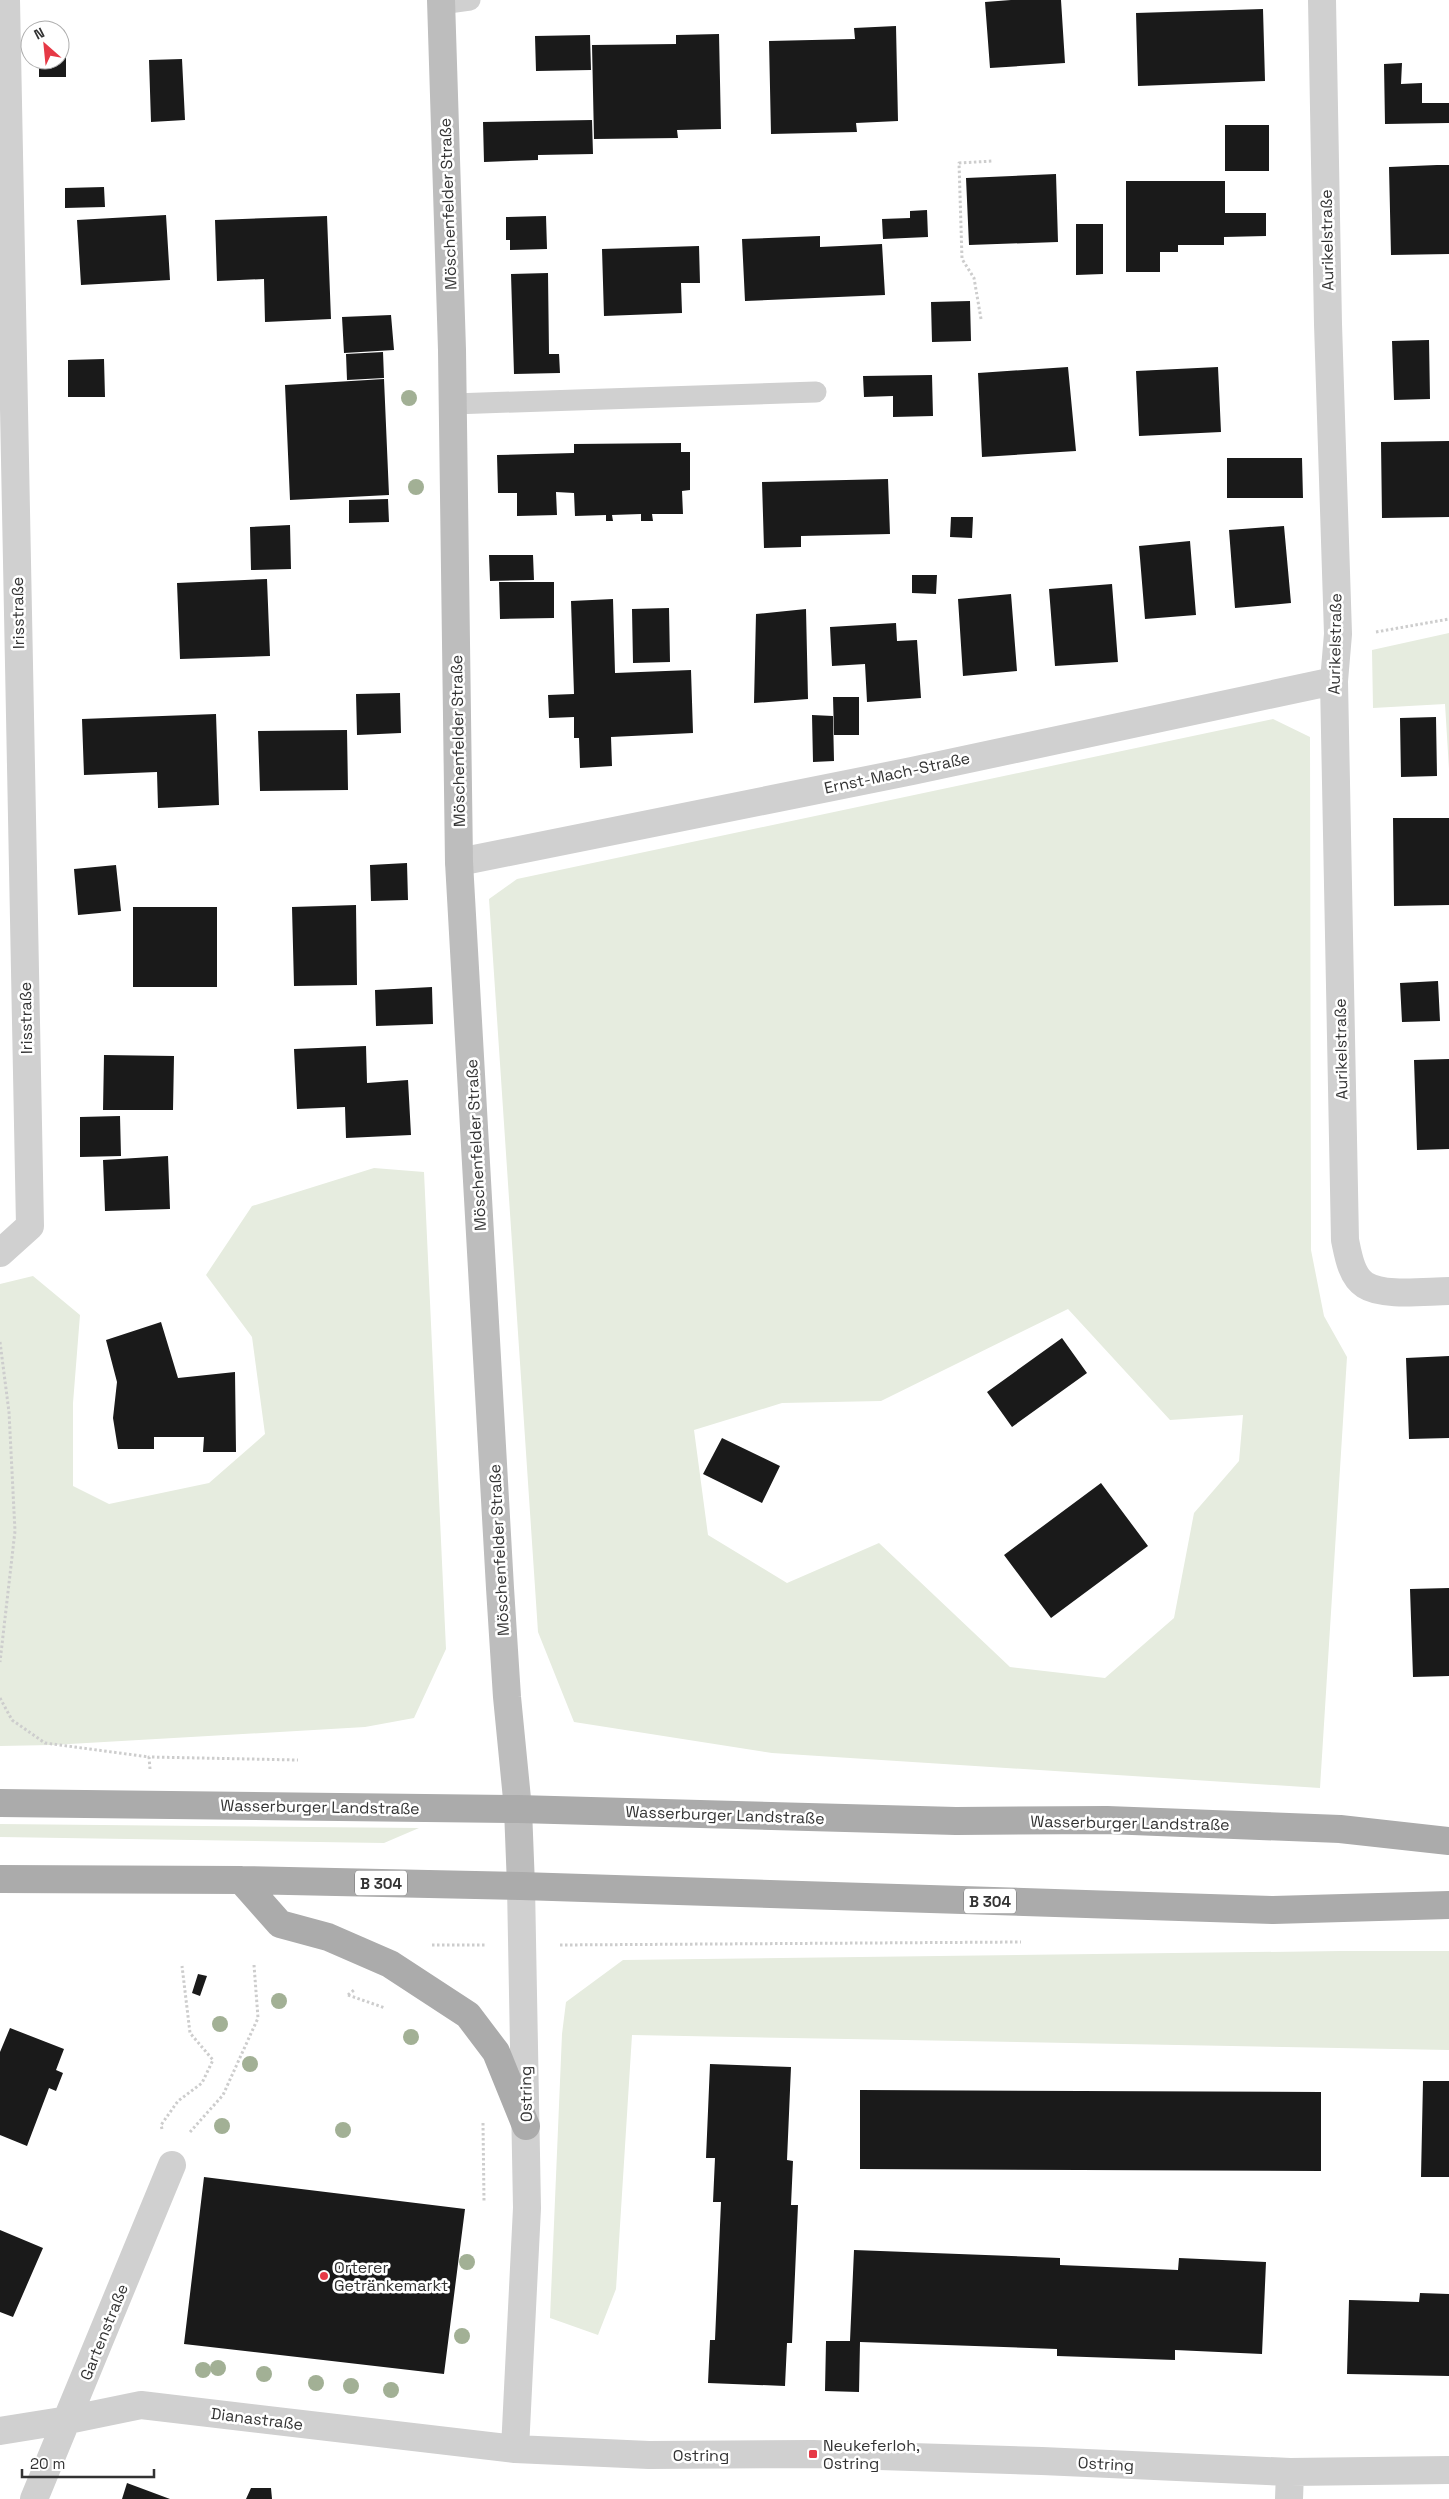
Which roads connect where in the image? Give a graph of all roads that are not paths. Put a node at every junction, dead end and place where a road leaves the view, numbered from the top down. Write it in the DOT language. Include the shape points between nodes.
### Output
graph roads {
  1 [pos="6,0"];
  2 [pos="470,0"];
  3 [pos="1322,0"];
  4 [pos="441,2"];
  5 [pos="816,392"];
  6 [pos="453,404"];
  7 [pos="1334,681"];
  8 [pos="459,862"];
  9 [pos="0,1253"];
  10 [pos="1449,1291"];
  11 [pos="0,1803"];
  12 [pos="518,1809"];
  13 [pos="1449,1841"];
  14 [pos="0,1878"];
  15 [pos="241,1880"];
  16 [pos="522,1886"];
  17 [pos="1449,1905"];
  18 [pos="526,2126"];
  19 [pos="172,2165"];
  20 [pos="68,2420"];
  21 [pos="0,2431"];
  22 [pos="515,2448"];
  23 [pos="1449,2470"];
  24 [pos="1290,2472"];
  25 [pos="34,2499"];
  26 [pos="1289,2499"];
  1 -- 9 [label="street, Irisstraße" via="30,1226"];
  2 -- 4 [label="lane, Möschenfelder Straße"];
  3 -- 7 [label="street, Aurikelstraße" via="1338,634"];
  4 -- 6 [label="street, Möschenfelder Straße"];
  5 -- 6 [label="lane"];
  6 -- 8 [label="street, Möschenfelder Straße"];
  7 -- 8 [label="street, Ernst-Mach-Straße" via="912,771"];
  7 -- 10 [label="street, Aurikelstraße" via="1345,1240 1350,1262 1364,1284 1379,1291"];
  8 -- 12 [label="street, Möschenfelder Straße" via="500,1588"];
  11 -- 12 [label="main road, Wasserburger Landstraße"];
  12 -- 13 [label="main road, Wasserburger Landstraße" via="956,1821 1107,1820 1340,1829"];
  12 -- 16 [label="street, Möschenfelder Straße"];
  14 -- 15 [label="main road, B 304"];
  15 -- 16 [label="main road, B 304"];
  15 -- 18 [label="main road" via="280,1924 328,1937 390,1964 468,2015 496,2052"];
  16 -- 17 [label="main road, B 304" via="1273,1910"];
  16 -- 18 [label="street, Ostring"];
  18 -- 22 [label="street, Ostring" via="527,2208"];
  19 -- 20 [label="street, Gartenstraße"];
  20 -- 21 [label="street, Dianastraße"];
  20 -- 22 [label="street, Dianastraße" via="141,2405"];
  20 -- 25 [label="street, Gartenstraße"];
  22 -- 24 [label="street, Ostring" via="649,2455 813,2454 1022,2460"];
  23 -- 24 [label="street, Ostring"];
  24 -- 26 [label="street"];
}
